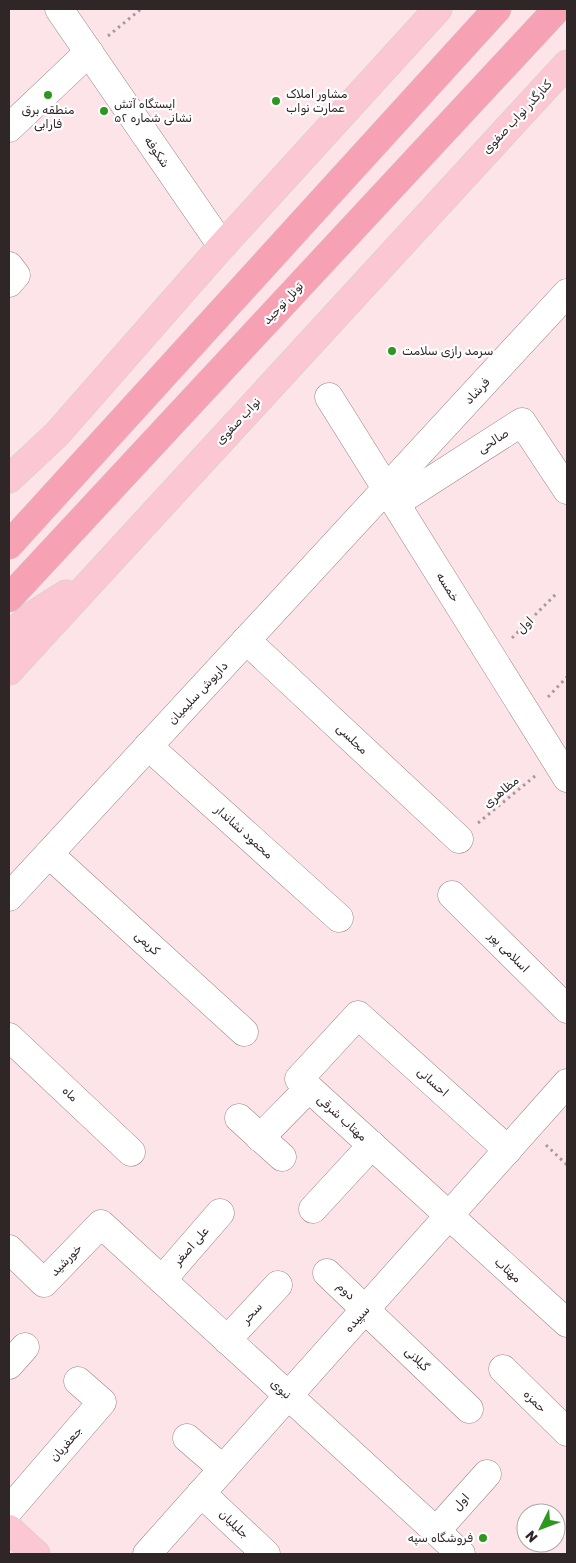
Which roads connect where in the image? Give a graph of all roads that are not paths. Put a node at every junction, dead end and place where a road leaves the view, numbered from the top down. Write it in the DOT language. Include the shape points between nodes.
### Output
graph roads {
  1 [pos="59,9"];
  2 [pos="438,9"];
  3 [pos="497,9"];
  4 [pos="557,9"];
  5 [pos="89,52"];
  6 [pos="567,64"];
  7 [pos="9,128"];
  8 [pos="468,171"];
  9 [pos="222,246"];
  10 [pos="567,293"];
  11 [pos="330,397"];
  12 [pos="57,434"];
  13 [pos="9,478"];
  14 [pos="567,490"];
  15 [pos="391,496"];
  16 [pos="9,498"];
  17 [pos="9,545"];
  18 [pos="93,578"];
  19 [pos="9,598"];
  20 [pos="9,636"];
  21 [pos="246,640"];
  22 [pos="9,671"];
  23 [pos="148,746"];
  24 [pos="561,768"];
  25 [pos="458,839"];
  26 [pos="49,854"];
  27 [pos="452,895"];
  28 [pos="9,897"];
  29 [pos="339,918"];
  30 [pos="567,1009"];
  31 [pos="358,1016"];
  32 [pos="244,1032"];
  33 [pos="9,1037"];
  34 [pos="567,1083"];
  35 [pos="309,1088"];
  36 [pos="238,1118"];
  37 [pos="260,1138"];
  38 [pos="372,1146"];
  39 [pos="508,1150"];
  40 [pos="131,1152"];
  41 [pos="282,1158"];
  42 [pos="313,1208"];
  43 [pos="220,1212"];
  44 [pos="449,1216"];
  45 [pos="101,1224"];
  46 [pos="9,1249"];
  47 [pos="327,1273"];
  48 [pos="162,1280"];
  49 [pos="278,1285"];
  50 [pos="365,1309"];
  51 [pos="567,1323"];
  52 [pos="227,1340"];
  53 [pos="503,1370"];
  54 [pos="78,1381"];
  55 [pos="288,1396"];
  56 [pos="469,1410"];
  57 [pos="567,1432"];
  58 [pos="187,1438"];
  59 [pos="223,1469"];
  60 [pos="487,1474"];
  61 [pos="202,1493"];
  62 [pos="9,1510"];
  63 [pos="9,1529"];
  64 [pos="436,1531"];
  65 [pos="36,1554"];
  66 [pos="147,1554"];
  67 [pos="266,1554"];
  68 [pos="461,1554"];
  1 -- 5 [label="street, شکوفه"];
  2 -- 9 [label="main road"];
  3 -- 17 [label="highway"];
  4 -- 19 [label="highway, تونل توحید"];
  5 -- 7 [label="street"];
  5 -- 9 [label="street, شکوفه"];
  6 -- 8 [label="main road, کنارگذر نواب صفوی"];
  8 -- 18 [label="main road, نواب صفوی"];
  9 -- 12 [label="main road"];
  10 -- 15 [label="street, فرشاد"];
  11 -- 15 [label="street, خمسه"];
  12 -- 13 [label="main road"];
  12 -- 16 [label="main road"];
  14 -- 15 [label="street, صالحی" via="522,422"];
  15 -- 21 [label="street, داریوش سلیمیان"];
  15 -- 24 [label="street, خمسه"];
  18 -- 20 [label="main road" via="33,615"];
  18 -- 22 [label="main road, نواب صفوی"];
  21 -- 23 [label="street, داریوش سلیمیان"];
  21 -- 25 [label="street, مجلسی"];
  23 -- 26 [label="street, داریوش سلیمیان"];
  23 -- 29 [label="street, محمود نشاندار"];
  26 -- 28 [label="street, داریوش سلیمیان"];
  26 -- 32 [label="street, کریمی"];
  27 -- 30 [label="street, اسلامی پور"];
  31 -- 35 [label="street, مهتاب شرقی" via="300,1077"];
  31 -- 39 [label="street, احسانی"];
  33 -- 40 [label="street, ماه"];
  34 -- 39 [label="street, سپیده"];
  35 -- 37 [label="street"];
  35 -- 38 [label="street, مهتاب شرقی"];
  36 -- 37 [label="street"];
  37 -- 41 [label="street"];
  38 -- 42 [label="street"];
  38 -- 44 [label="street, مهتاب شرقی"];
  39 -- 44 [label="street, سپیده"];
  43 -- 48 [label="street, علی اصغر"];
  44 -- 50 [label="street, سپیده"];
  44 -- 51 [label="street, مهتاب"];
  45 -- 46 [label="street, خورشید" via="44,1283"];
  45 -- 48 [label="street, نبوی"];
  47 -- 50 [label="street, دوم"];
  48 -- 52 [label="street, نبوی"];
  49 -- 52 [label="street, سحر"];
  50 -- 55 [label="street, سپیده"];
  50 -- 56 [label="street, گیلانی"];
  52 -- 55 [label="street, نبوی"];
  53 -- 57 [label="street, حمزه"];
  54 -- 62 [label="street, جعفریان" via="102,1402"];
  55 -- 59 [label="street, سپیده"];
  55 -- 64 [label="street, نبوی"];
  58 -- 59 [label="street"];
  59 -- 61 [label="street, سپیده"];
  60 -- 64 [label="street, اول"];
  61 -- 66 [label="street, سپیده"];
  61 -- 67 [label="street, جلیلیان"];
  63 -- 65 [label="main road"];
  64 -- 68 [label="street, نبوی"];
}
